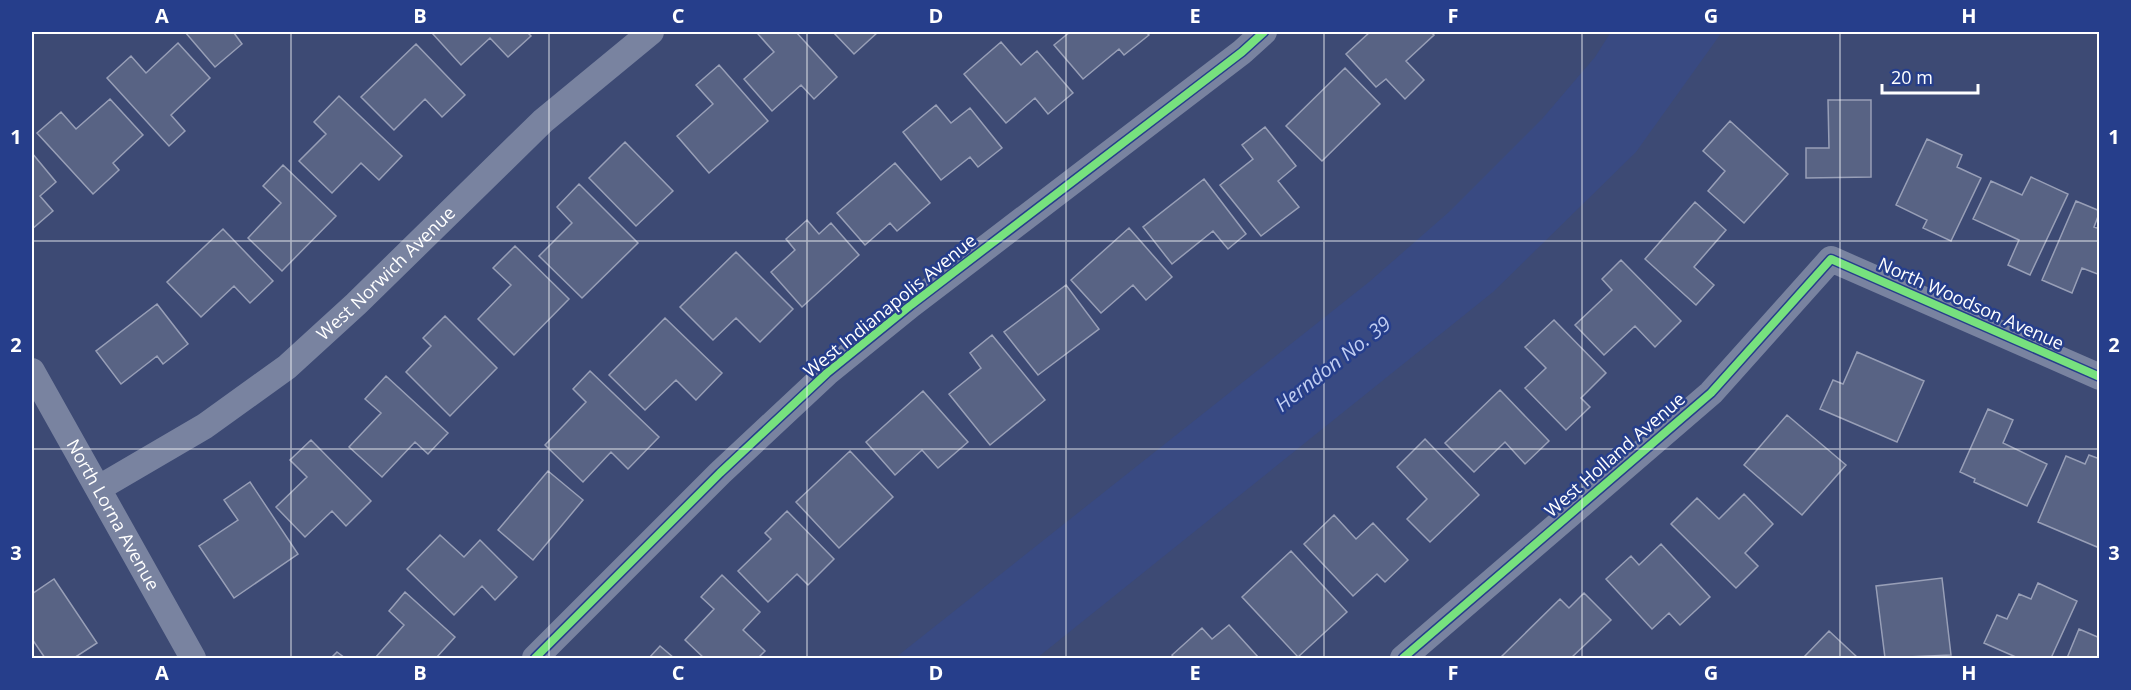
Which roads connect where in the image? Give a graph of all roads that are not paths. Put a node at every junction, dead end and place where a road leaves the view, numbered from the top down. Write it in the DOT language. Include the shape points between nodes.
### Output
graph roads {
  1 [pos="651,32"];
  2 [pos="1264,32"];
  3 [pos="1831,259"];
  4 [pos="32,371"];
  5 [pos="2100,377"];
  6 [pos="99,488"];
  7 [pos="193,658"];
  8 [pos="535,658"];
  9 [pos="1403,658"];
  1 -- 6 [label="street, West Norwich Avenue" via="543,121 287,367 205,426"];
  2 -- 8 [label="street, West Indianapolis Avenue" via="827,373 720,473"];
  3 -- 5 [label="street, North Woodson Avenue"];
  3 -- 9 [label="street, West Holland Avenue" via="1711,393"];
  4 -- 6 [label="street, North Lorna Avenue"];
  6 -- 7 [label="street, North Lorna Avenue"];
}
